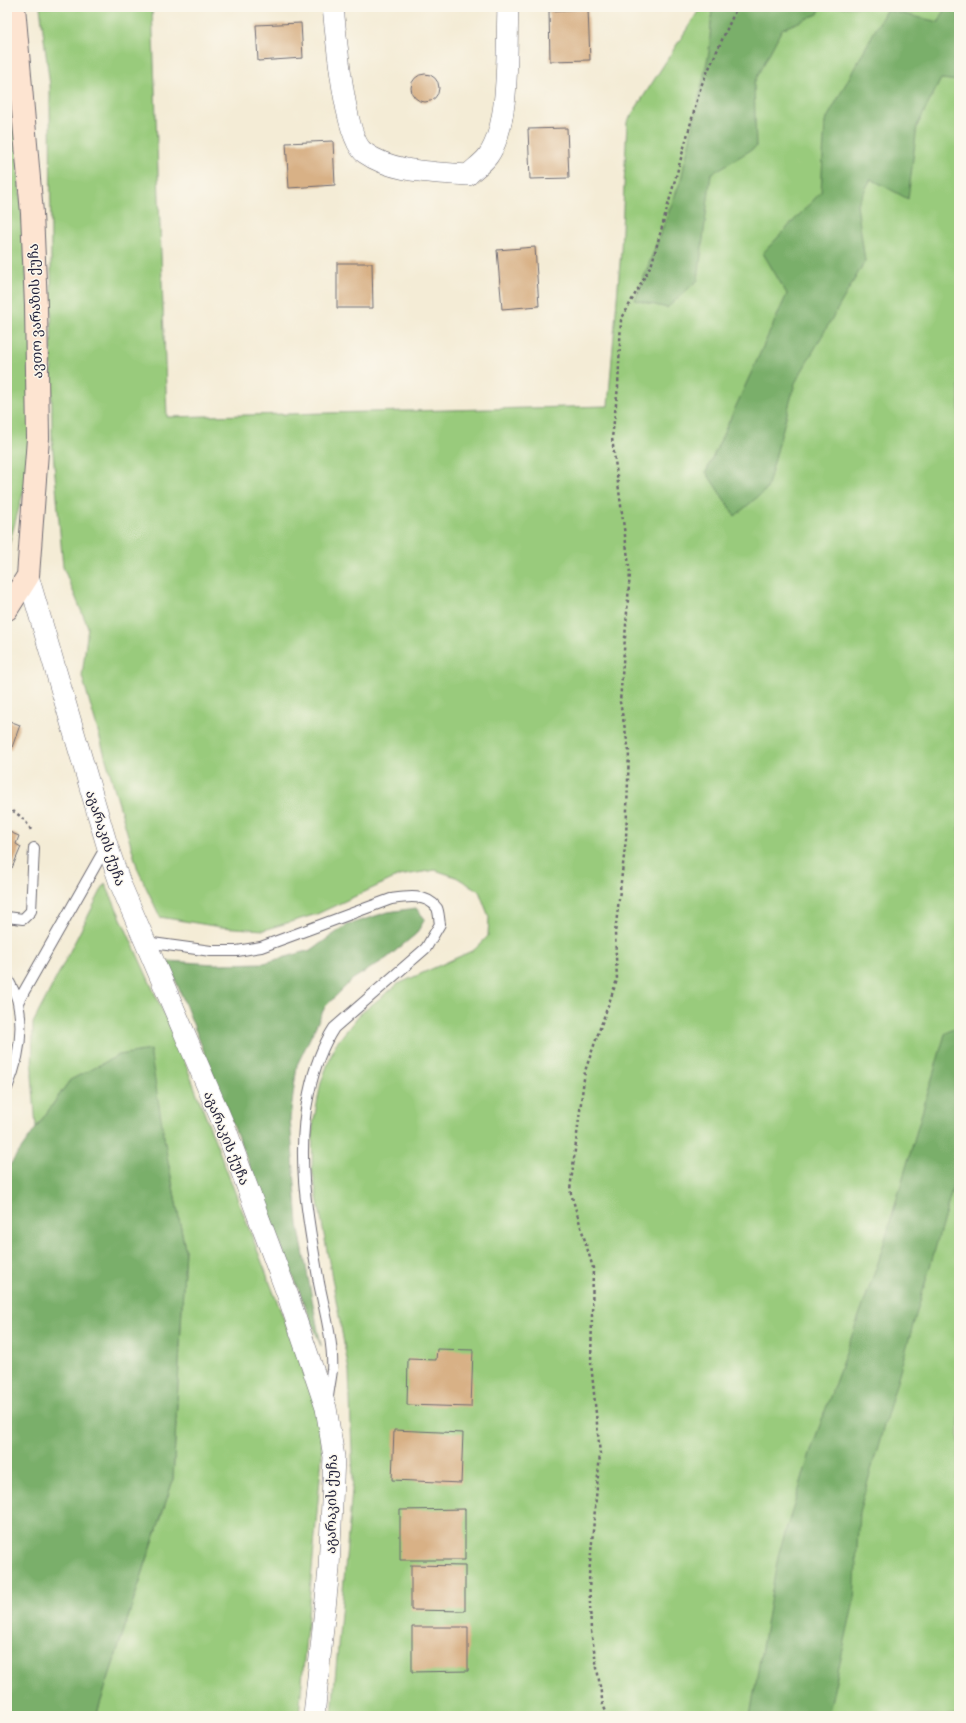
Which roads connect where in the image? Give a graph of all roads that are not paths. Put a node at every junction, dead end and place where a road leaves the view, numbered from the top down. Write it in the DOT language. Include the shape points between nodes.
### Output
graph roads {
  1 [pos="14,7"];
  2 [pos="333,7"];
  3 [pos="508,7"];
  4 [pos="28,576"];
  5 [pos="7,609"];
  6 [pos="106,845"];
  7 [pos="34,848"];
  8 [pos="7,917"];
  9 [pos="145,942"];
  10 [pos="7,978"];
  11 [pos="18,1002"];
  12 [pos="7,1088"];
  13 [pos="326,1408"];
  14 [pos="314,1716"];
  1 -- 4 [label="street, ავთო ვარაზის ქუჩა" via="32,214 36,305 38,438"];
  2 -- 3 [label="street" via="337,52 349,126 363,152 387,164 423,171 468,175 488,156 499,131 504,102"];
  4 -- 5 [label="street, ავთო ვარაზის ქუჩა"];
  4 -- 6 [label="street, აგარაკის ქუჩა"];
  6 -- 9 [label="street, აგარაკის ქუჩა"];
  6 -- 11 [label="lane"];
  7 -- 8 [label="lane" via="31,911 23,919"];
  9 -- 13 [label="street, აგარაკის ქუჩა" via="226,1130 288,1296"];
  9 -- 13 [label="lane" via="212,951 237,951 261,947 391,899 410,896 426,900 437,908 440,924 426,948 334,1028 324,1043 310,1086 303,1118 302,1153 309,1227 332,1369"];
  10 -- 11 [label="lane"];
  11 -- 12 [label="lane" via="21,1033 14,1073"];
  13 -- 14 [label="street, აგარაკის ქუჩა" via="334,1457 329,1570"];
}
